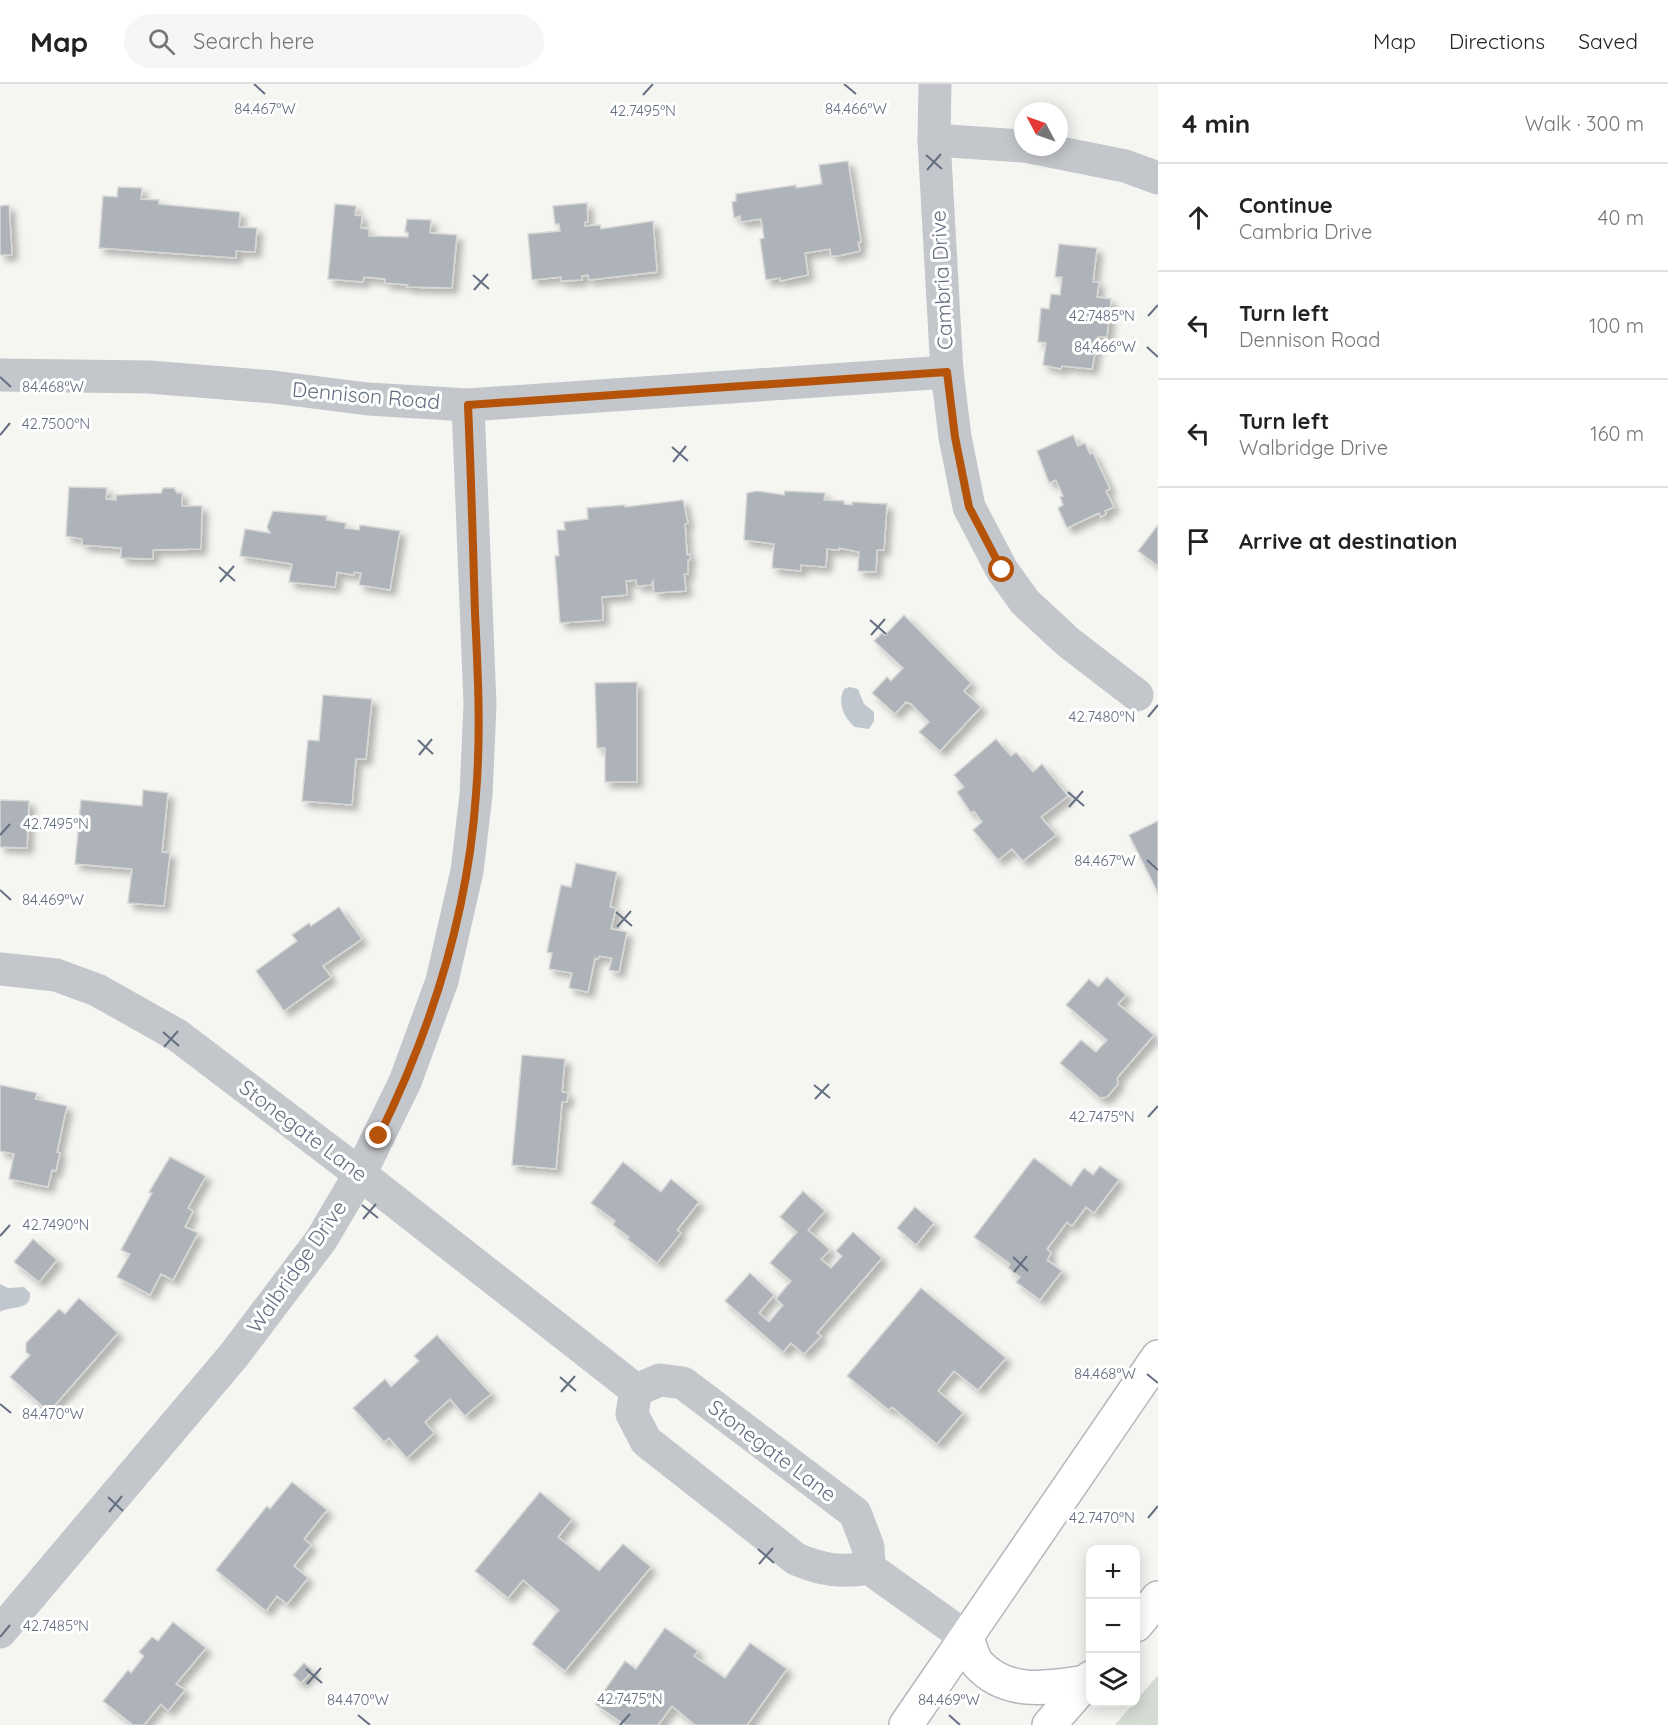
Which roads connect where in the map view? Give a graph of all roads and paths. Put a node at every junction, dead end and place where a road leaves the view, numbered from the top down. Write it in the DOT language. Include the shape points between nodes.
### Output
graph roads {
  1 [pos="935,84"];
  2 [pos="934,140"];
  3 [pos="1014,145"];
  4 [pos="1068,155"];
  5 [pos="1158,178"];
  6 [pos="947,372"];
  7 [pos="0,375"];
  8 [pos="468,405"];
  9 [pos="1137,695"];
  10 [pos="0,969"];
  11 [pos="360,1174"];
  12 [pos="1158,1357"];
  13 [pos="636,1390"];
  14 [pos="869,1568"];
  15 [pos="1158,1598"];
  16 [pos="1140,1620"];
  17 [pos="0,1632"];
  18 [pos="968,1638"];
  19 [pos="1086,1681"];
  20 [pos="1086,1683"];
  21 [pos="906,1725"];
  22 [pos="1049,1725"];
  1 -- 2 [label="street, Cambria Drive"];
  2 -- 3 [label="street"];
  2 -- 6 [label="street, Cambria Drive"];
  4 -- 5 [label="street" via="1125,166"];
  6 -- 8 [label="street, Dennison Road"];
  6 -- 9 [label="street, Cambria Drive" via="969,507 1002,570 1025,602"];
  7 -- 8 [label="street, Dennison Road" via="149,377"];
  8 -- 11 [label="street, Walbridge Drive" via="480,704 476,795 467,871 442,981 405,1082"];
  10 -- 11 [label="street, Stonegate Lane" via="56,975 97,990 177,1035"];
  11 -- 13 [label="street, Stonegate Lane"];
  11 -- 17 [label="street, Walbridge Drive" via="321,1240 234,1354"];
  12 -- 18 [label="main road"];
  13 -- 14 [label="street" via="632,1414 646,1441 796,1559 821,1570 847,1572"];
  13 -- 14 [label="street, Stonegate Lane" via="660,1380 683,1383 855,1513 868,1547"];
  14 -- 18 [label="street"];
  15 -- 16 [label="main road"];
  18 -- 19 [label="main road" via="976,1662 997,1680 1021,1687 1047,1688"];
  18 -- 21 [label="main road"];
  20 -- 22 [label="main road"];
}
